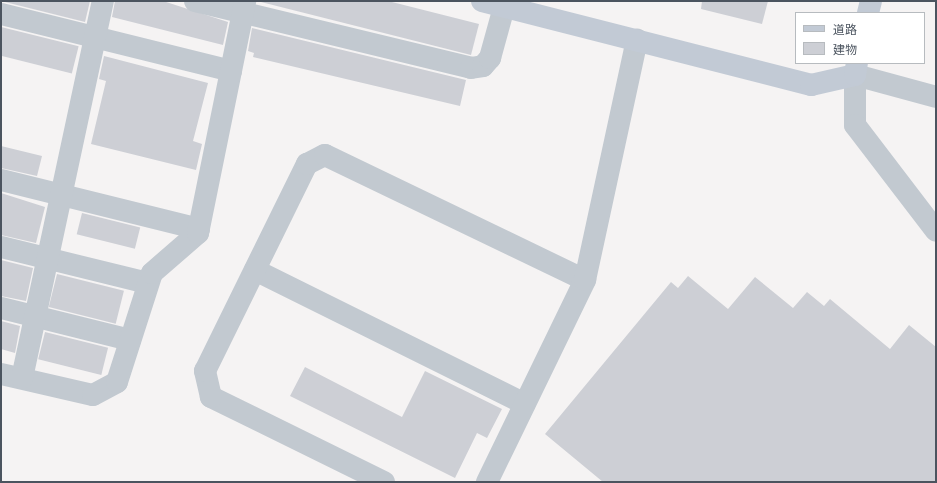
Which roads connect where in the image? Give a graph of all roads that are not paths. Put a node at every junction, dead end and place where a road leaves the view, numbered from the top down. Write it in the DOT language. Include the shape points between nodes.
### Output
graph roads {
  1 [pos="103,1"];
  2 [pos="195,1"];
  3 [pos="482,1"];
  4 [pos="871,1"];
  5 [pos="244,7"];
  6 [pos="504,7"];
  7 [pos="868,12"];
  8 [pos="1,14"];
  9 [pos="95,37"];
  10 [pos="637,40"];
  11 [pos="856,69"];
  12 [pos="231,71"];
  13 [pos="936,97"];
  14 [pos="1,180"];
  15 [pos="61,195"];
  16 [pos="199,228"];
  17 [pos="936,231"];
  18 [pos="1,247"];
  19 [pos="47,259"];
  20 [pos="254,270"];
  21 [pos="585,280"];
  22 [pos="148,283"];
  23 [pos="1,308"];
  24 [pos="35,317"];
  25 [pos="130,340"];
  26 [pos="1,374"];
  27 [pos="22,378"];
  28 [pos="525,404"];
  29 [pos="384,482"];
  30 [pos="487,482"];
  1 -- 9 [label="street"];
  2 -- 5 [label="street"];
  3 -- 6 [label="street"];
  4 -- 7 [label="street"];
  5 -- 6 [label="street" via="471,68 483,66 490,58"];
  5 -- 12 [label="street"];
  6 -- 10 [label="street"];
  8 -- 9 [label="street"];
  9 -- 12 [label="street"];
  9 -- 15 [label="street"];
  10 -- 11 [label="street" via="810,85"];
  10 -- 21 [label="street"];
  11 -- 13 [label="street"];
  11 -- 17 [label="street" via="855,125"];
  12 -- 16 [label="street"];
  14 -- 15 [label="street"];
  15 -- 16 [label="street"];
  15 -- 19 [label="street"];
  16 -- 22 [label="street" via="198,233 152,273"];
  18 -- 19 [label="street"];
  19 -- 22 [label="street"];
  19 -- 24 [label="street"];
  20 -- 21 [label="street" via="307,164 325,155"];
  20 -- 28 [label="street"];
  20 -- 29 [label="street" via="204,371 211,397"];
  21 -- 28 [label="street"];
  22 -- 25 [label="street"];
  23 -- 24 [label="street"];
  24 -- 25 [label="street"];
  24 -- 27 [label="street"];
  25 -- 27 [label="street" via="117,382 106,391 93,396"];
  26 -- 27 [label="street"];
  28 -- 30 [label="street"];
}
